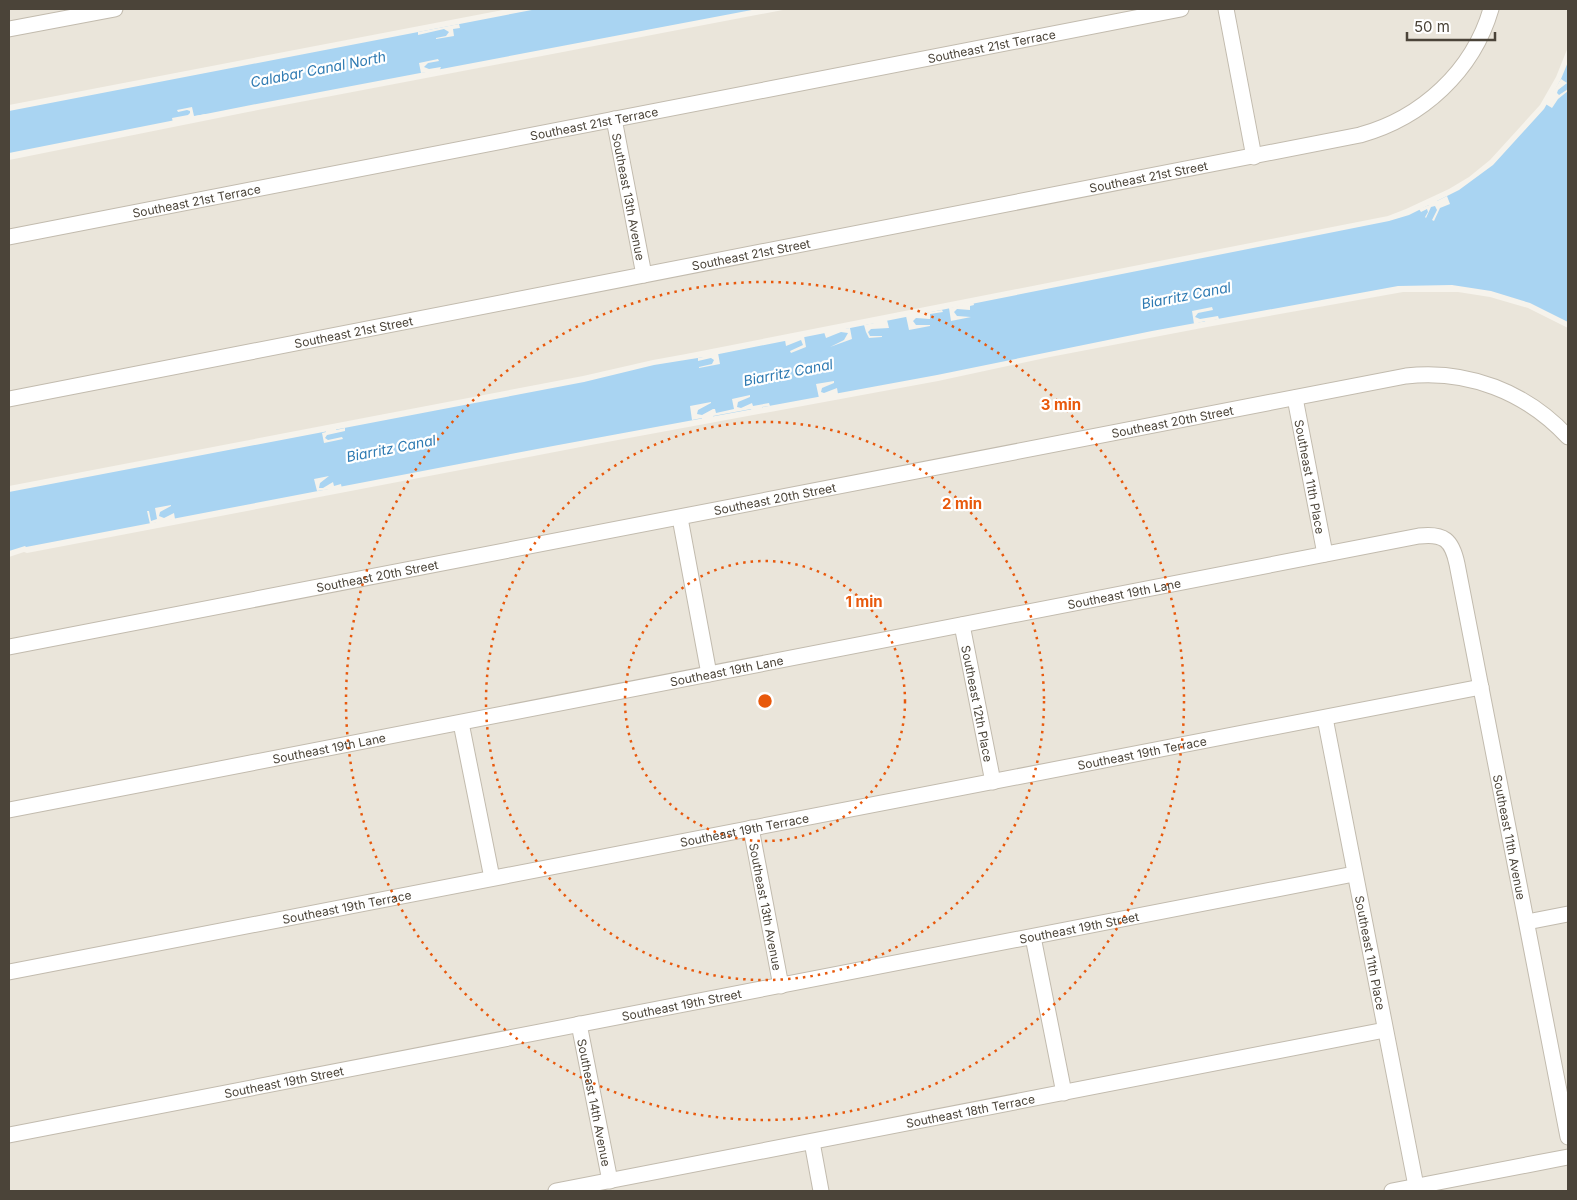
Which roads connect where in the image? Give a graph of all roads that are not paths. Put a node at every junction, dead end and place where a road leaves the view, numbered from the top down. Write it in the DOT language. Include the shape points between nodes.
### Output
graph roads {
  1 [pos="115,9"];
  2 [pos="1181,9"];
  3 [pos="1226,9"];
  4 [pos="1491,9"];
  5 [pos="9,30"];
  6 [pos="614,119"];
  7 [pos="1254,157"];
  8 [pos="9,237"];
  9 [pos="644,275"];
  10 [pos="1295,398"];
  11 [pos="9,399"];
  12 [pos="1568,437"];
  13 [pos="680,518"];
  14 [pos="1445,539"];
  15 [pos="1325,554"];
  16 [pos="962,625"];
  17 [pos="9,647"];
  18 [pos="709,674"];
  19 [pos="1481,687"];
  20 [pos="1325,718"];
  21 [pos="461,723"];
  22 [pos="993,782"];
  23 [pos="9,810"];
  24 [pos="751,828"];
  25 [pos="1354,874"];
  26 [pos="492,878"];
  27 [pos="1568,914"];
  28 [pos="1527,922"];
  29 [pos="1033,937"];
  30 [pos="9,972"];
  31 [pos="781,986"];
  32 [pos="579,1024"];
  33 [pos="1385,1030"];
  34 [pos="1064,1093"];
  35 [pos="9,1135"];
  36 [pos="1568,1137"];
  37 [pos="812,1142"];
  38 [pos="1568,1157"];
  39 [pos="610,1181"];
  40 [pos="1416,1186"];
  41 [pos="556,1191"];
  42 [pos="821,1191"];
  43 [pos="1392,1191"];
  1 -- 5 [label="street"];
  2 -- 6 [label="street, Southeast 21st Terrace"];
  3 -- 7 [label="street"];
  4 -- 7 [label="street, Southeast 21st Street" via="1484,30 1461,70 1412,112 1389,125 1360,135"];
  6 -- 8 [label="street, Southeast 21st Terrace"];
  6 -- 9 [label="street, Southeast 13th Avenue"];
  7 -- 9 [label="street, Southeast 21st Street"];
  9 -- 11 [label="street, Southeast 21st Street"];
  10 -- 12 [label="street, Southeast 20th Street" via="1406,376 1456,377 1509,392 1536,408"];
  10 -- 13 [label="street, Southeast 20th Street"];
  10 -- 15 [label="street, Southeast 11th Place"];
  13 -- 17 [label="street, Southeast 20th Street"];
  13 -- 18 [label="street"];
  14 -- 15 [label="street, Southeast 19th Lane" via="1429,534"];
  14 -- 19 [label="street, Southeast 11th Avenue" via="1456,558"];
  15 -- 16 [label="street, Southeast 19th Lane"];
  16 -- 18 [label="street, Southeast 19th Lane"];
  16 -- 22 [label="street, Southeast 12th Place"];
  18 -- 21 [label="street, Southeast 19th Lane"];
  19 -- 20 [label="street, Southeast 19th Terrace"];
  19 -- 28 [label="street, Southeast 11th Avenue"];
  20 -- 22 [label="street, Southeast 19th Terrace"];
  20 -- 25 [label="street, Southeast 11th Place"];
  21 -- 23 [label="street, Southeast 19th Lane"];
  21 -- 26 [label="street"];
  22 -- 24 [label="street, Southeast 19th Terrace"];
  24 -- 26 [label="street, Southeast 19th Terrace"];
  24 -- 31 [label="street, Southeast 13th Avenue"];
  25 -- 29 [label="street, Southeast 19th Street"];
  25 -- 33 [label="street, Southeast 11th Place"];
  26 -- 30 [label="street, Southeast 19th Terrace"];
  27 -- 28 [label="street"];
  28 -- 36 [label="street, Southeast 11th Avenue"];
  29 -- 31 [label="street, Southeast 19th Street"];
  29 -- 34 [label="street"];
  31 -- 32 [label="street, Southeast 19th Street"];
  32 -- 35 [label="street, Southeast 19th Street"];
  32 -- 39 [label="street, Southeast 14th Avenue"];
  33 -- 34 [label="street, Southeast 18th Terrace"];
  33 -- 40 [label="street, Southeast 11th Place"];
  34 -- 37 [label="street, Southeast 18th Terrace"];
  37 -- 39 [label="street, Southeast 18th Terrace"];
  37 -- 42 [label="street"];
  38 -- 40 [label="street"];
  39 -- 41 [label="street, Southeast 18th Terrace"];
  40 -- 43 [label="street"];
}
